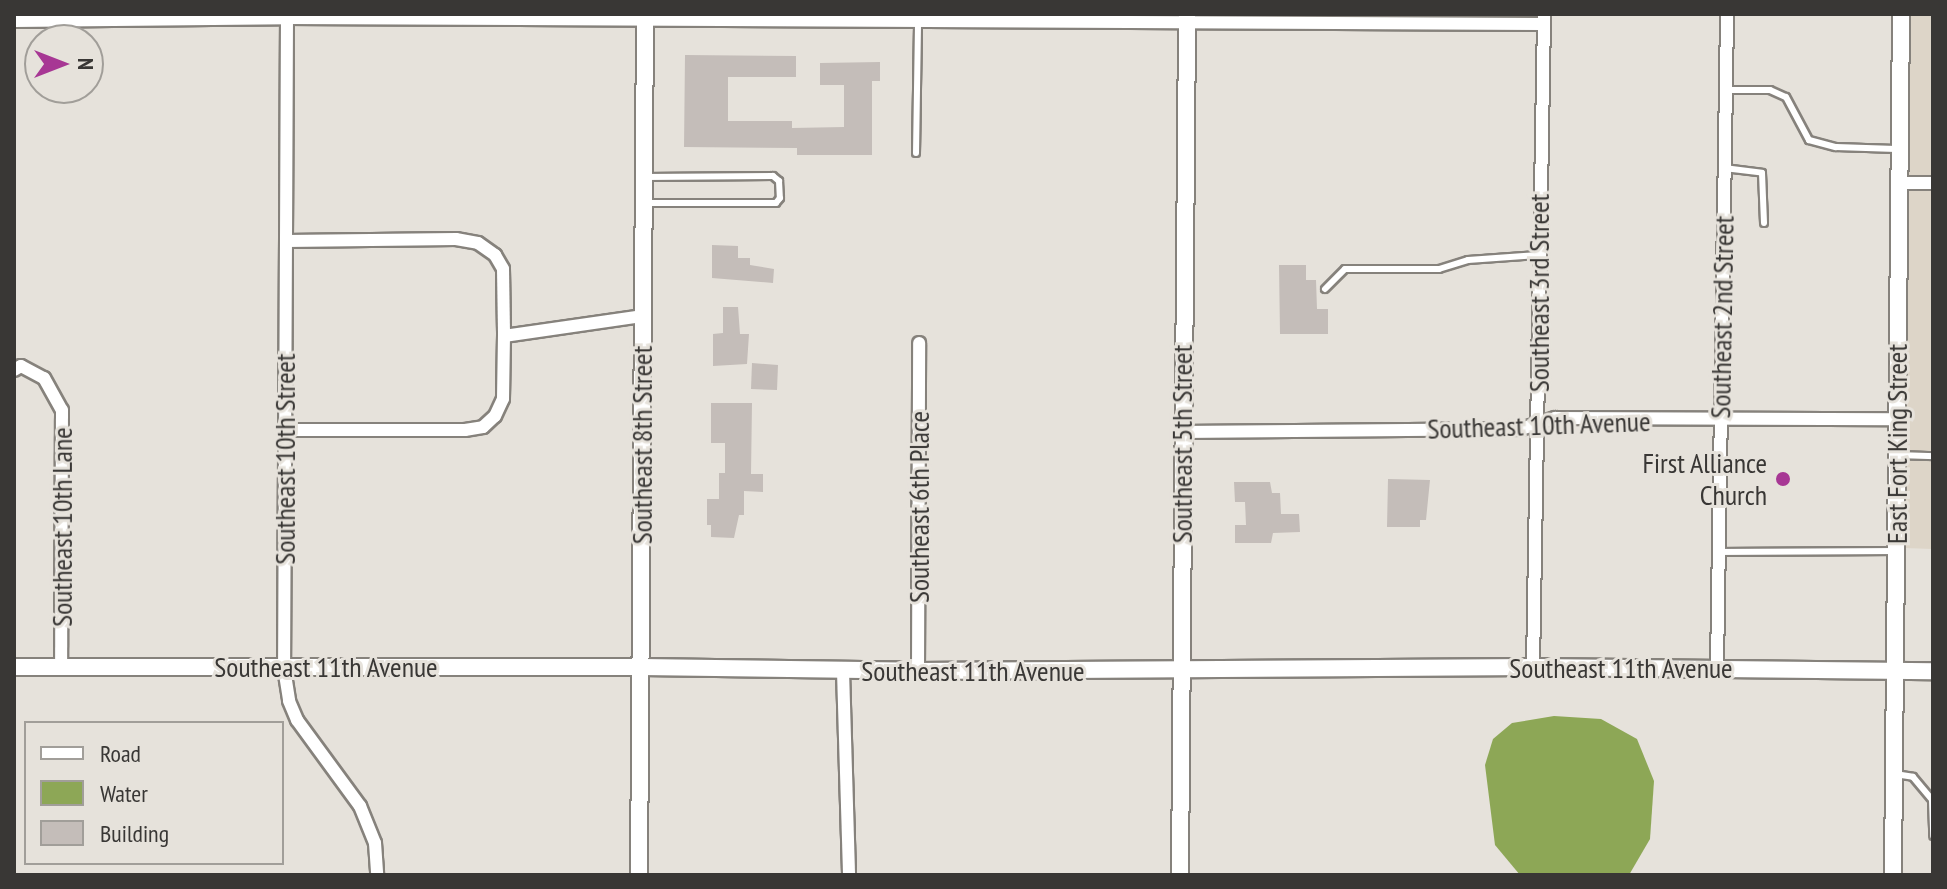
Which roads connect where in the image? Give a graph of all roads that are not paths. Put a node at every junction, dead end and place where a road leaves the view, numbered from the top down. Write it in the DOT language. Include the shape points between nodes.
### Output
graph roads {
  1 [pos="1727,14"];
  2 [pos="1901,14"];
  3 [pos="239,17"];
  4 [pos="287,18"];
  5 [pos="439,18"];
  6 [pos="645,18"];
  7 [pos="1002,18"];
  8 [pos="1187,18"];
  9 [pos="1349,18"];
  10 [pos="1544,19"];
  11 [pos="14,21"];
  12 [pos="918,22"];
  13 [pos="1726,90"];
  14 [pos="1900,149"];
  15 [pos="916,153"];
  16 [pos="1724,168"];
  17 [pos="643,177"];
  18 [pos="1900,183"];
  19 [pos="1933,183"];
  20 [pos="643,203"];
  21 [pos="1764,223"];
  22 [pos="286,241"];
  23 [pos="1538,255"];
  24 [pos="1325,289"];
  25 [pos="642,316"];
  26 [pos="504,336"];
  27 [pos="919,343"];
  28 [pos="14,370"];
  29 [pos="1897,419"];
  30 [pos="1720,421"];
  31 [pos="1538,426"];
  32 [pos="285,430"];
  33 [pos="1181,432"];
  34 [pos="1897,454"];
  35 [pos="1933,456"];
  36 [pos="1896,551"];
  37 [pos="1718,552"];
  38 [pos="14,667"];
  39 [pos="61,667"];
  40 [pos="642,667"];
  41 [pos="1533,667"];
  42 [pos="1717,667"];
  43 [pos="284,668"];
  44 [pos="1181,670"];
  45 [pos="843,671"];
  46 [pos="918,671"];
  47 [pos="1895,671"];
  48 [pos="1933,671"];
  49 [pos="1894,774"];
  50 [pos="1933,836"];
  51 [pos="377,875"];
  52 [pos="639,875"];
  53 [pos="849,875"];
  54 [pos="1180,875"];
  55 [pos="1893,875"];
  1 -- 13 [label="street, Southeast 2nd Street"];
  2 -- 14 [label="street, East Fort King Street"];
  3 -- 4 [label="street"];
  3 -- 11 [label="street"];
  4 -- 5 [label="street"];
  4 -- 22 [label="street, Southeast 10th Street"];
  5 -- 6 [label="street"];
  6 -- 12 [label="street"];
  6 -- 17 [label="street, Southeast 8th Street"];
  7 -- 8 [label="street"];
  7 -- 12 [label="street"];
  8 -- 9 [label="street"];
  8 -- 33 [label="street, Southeast 5th Street"];
  9 -- 10 [label="street"];
  10 -- 23 [label="street, Southeast 3rd Street"];
  12 -- 15 [label="lane"];
  13 -- 14 [label="lane" via="1770,90 1786,97 1809,140 1836,147"];
  13 -- 16 [label="street, Southeast 2nd Street"];
  14 -- 18 [label="street, East Fort King Street"];
  16 -- 21 [label="lane" via="1762,173"];
  16 -- 30 [label="street, Southeast 2nd Street"];
  17 -- 20 [label="street, Southeast 8th Street"];
  17 -- 20 [label="lane" via="773,176 779,181 780,198 776,203"];
  18 -- 19 [label="street"];
  18 -- 29 [label="street, East Fort King Street"];
  20 -- 25 [label="street, Southeast 8th Street"];
  22 -- 26 [label="street" via="478,243 503,269"];
  22 -- 32 [label="street, Southeast 10th Street"];
  23 -- 24 [label="lane" via="1468,260 1439,269 1345,269"];
  23 -- 31 [label="street, Southeast 3rd Street"];
  25 -- 26 [label="street"];
  25 -- 40 [label="street, Southeast 8th Street"];
  26 -- 32 [label="street" via="503,399 483,427"];
  27 -- 46 [label="street, Southeast 6th Place"];
  28 -- 39 [label="street, Southeast 10th Lane" via="21,366 44,378 62,410"];
  29 -- 30 [label="street, Southeast 10th Avenue"];
  29 -- 34 [label="street, East Fort King Street"];
  30 -- 31 [label="street, Southeast 10th Avenue" via="1555,418"];
  30 -- 37 [label="street, Southeast 2nd Street"];
  31 -- 33 [label="street, Southeast 10th Avenue"];
  31 -- 41 [label="street, Southeast 3rd Street"];
  32 -- 43 [label="street, Southeast 10th Street"];
  33 -- 44 [label="street, Southeast 5th Street"];
  34 -- 35 [label="lane"];
  34 -- 36 [label="street, East Fort King Street"];
  36 -- 37 [label="lane"];
  36 -- 47 [label="street, East Fort King Street"];
  37 -- 42 [label="street, Southeast 2nd Street"];
  38 -- 39 [label="street, Southeast 11th Avenue"];
  39 -- 43 [label="street, Southeast 11th Avenue"];
  40 -- 43 [label="street, Southeast 11th Avenue"];
  40 -- 45 [label="street, Southeast 11th Avenue"];
  40 -- 52 [label="street, Southeast 8th Street"];
  41 -- 42 [label="street, Southeast 11th Avenue"];
  41 -- 44 [label="street, Southeast 11th Avenue"];
  42 -- 47 [label="street, Southeast 11th Avenue"];
  43 -- 51 [label="street, Southeast 10th Street" via="297,720 360,806 375,843"];
  44 -- 46 [label="street, Southeast 11th Avenue"];
  44 -- 54 [label="street, Southeast 5th Street"];
  45 -- 46 [label="street, Southeast 11th Avenue"];
  45 -- 53 [label="street"];
  47 -- 48 [label="street, Southeast 11th Avenue"];
  47 -- 49 [label="street, East Fort King Street"];
  49 -- 50 [label="lane" via="1913,777 1932,800"];
  49 -- 55 [label="street, East Fort King Street"];
}
